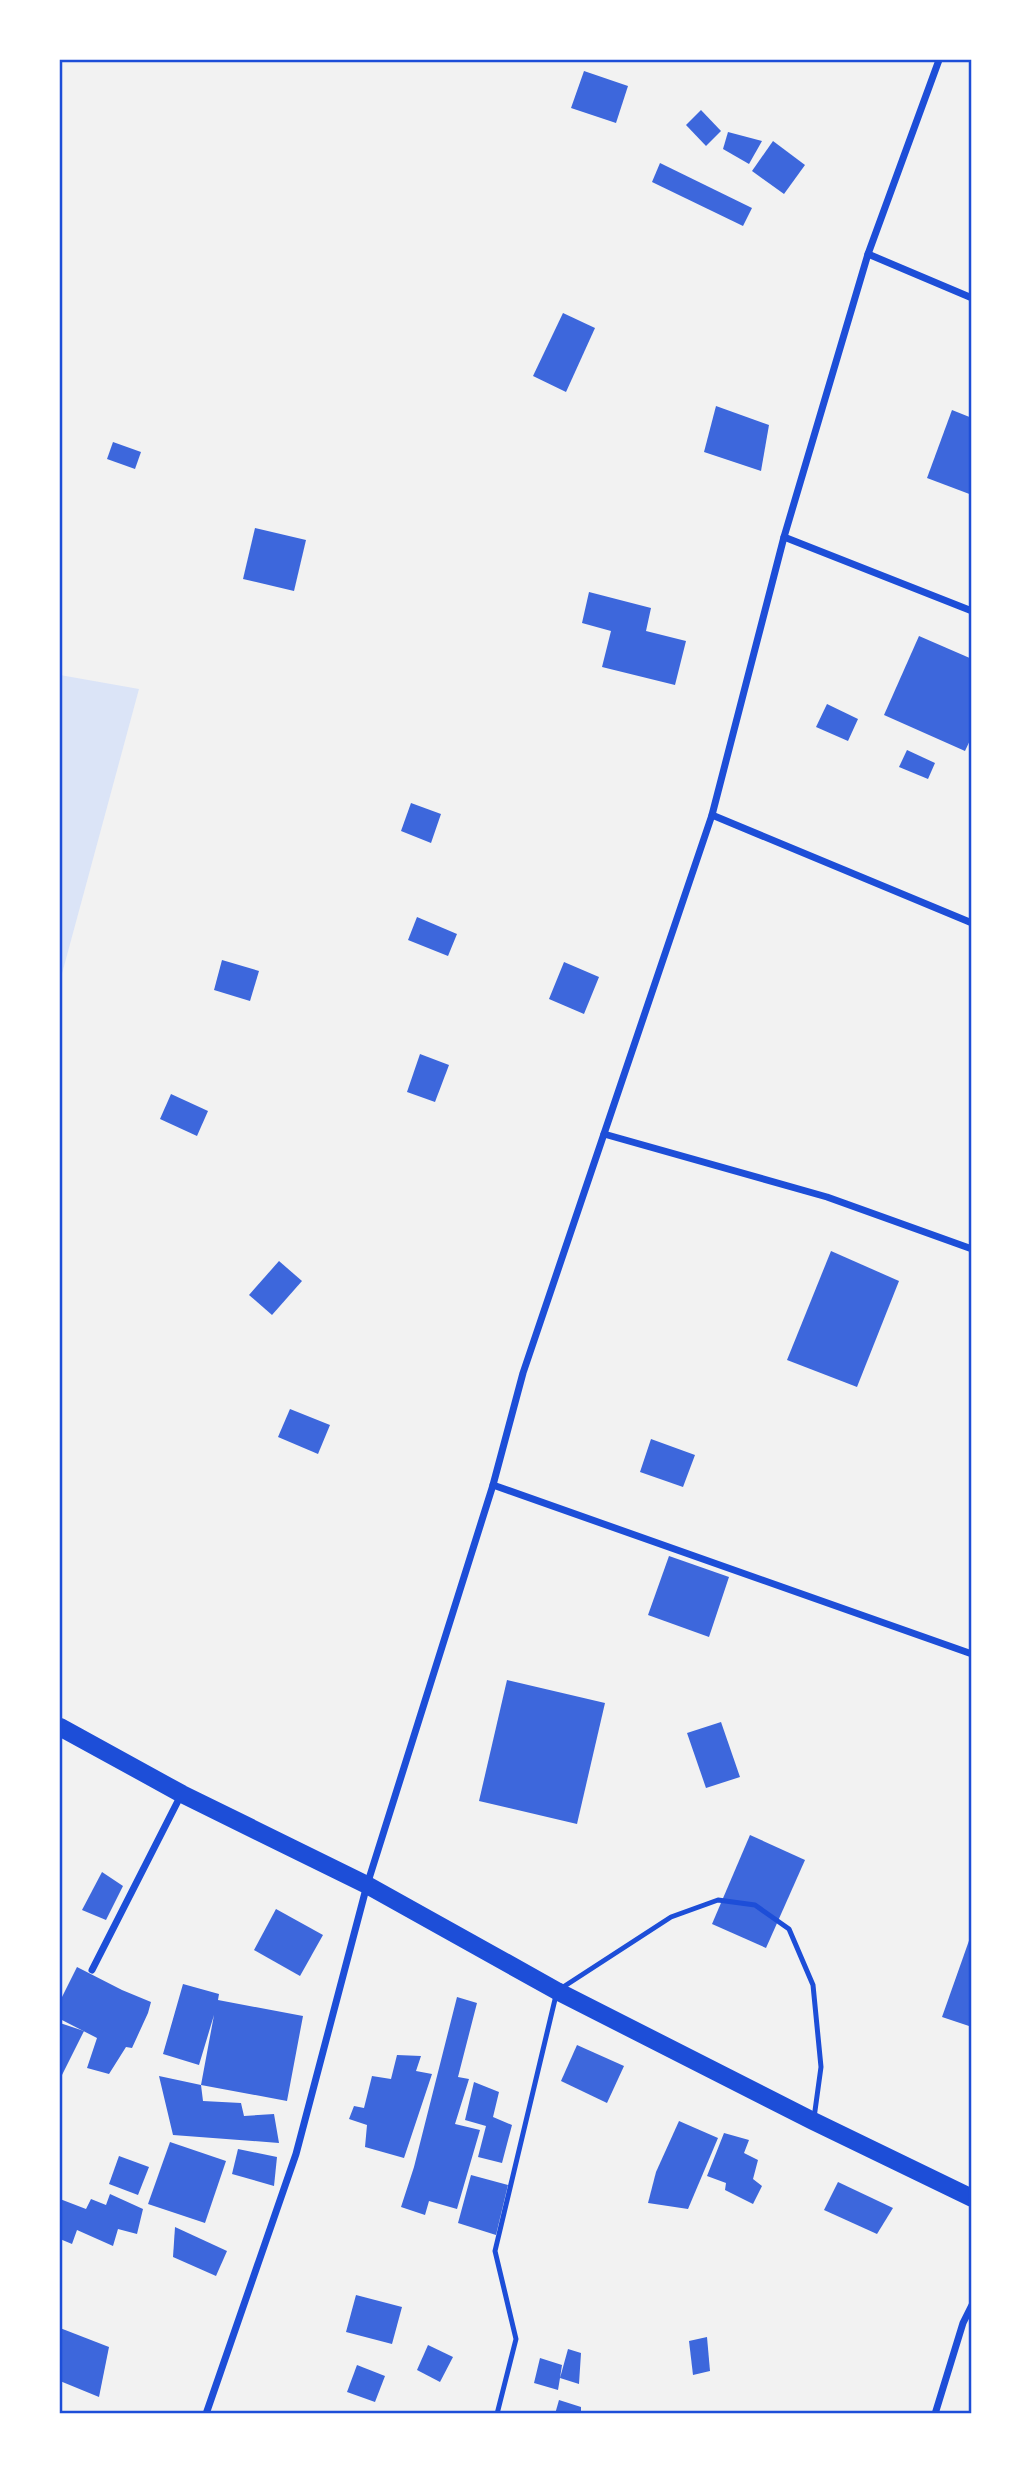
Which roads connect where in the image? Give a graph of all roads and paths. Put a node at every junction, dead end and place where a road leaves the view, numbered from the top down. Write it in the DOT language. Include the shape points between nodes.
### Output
graph roads {
  1 [pos="939,60"];
  2 [pos="868,254"];
  3 [pos="971,298"];
  4 [pos="784,537"];
  5 [pos="971,611"];
  6 [pos="712,815"];
  7 [pos="971,923"];
  8 [pos="604,1134"];
  9 [pos="971,1249"];
  10 [pos="493,1485"];
  11 [pos="971,1654"];
  12 [pos="60,1727"];
  13 [pos="182,1794"];
  14 [pos="367,1885"];
  15 [pos="92,1970"];
  16 [pos="557,1991"];
  17 [pos="813,2121"];
  18 [pos="971,2198"];
  19 [pos="971,2305"];
  20 [pos="206,2413"];
  21 [pos="497,2413"];
  22 [pos="934,2413"];
  1 -- 2 [label="street"];
  2 -- 3 [label="street"];
  2 -- 4 [label="street"];
  4 -- 5 [label="street"];
  4 -- 6 [label="street"];
  6 -- 7 [label="street"];
  6 -- 8 [label="street"];
  8 -- 9 [label="street" via="827,1197"];
  8 -- 10 [label="street" via="523,1373"];
  10 -- 11 [label="street"];
  10 -- 14 [label="street"];
  12 -- 13 [label="main road"];
  13 -- 14 [label="main road"];
  13 -- 15 [label="street"];
  14 -- 16 [label="main road"];
  14 -- 20 [label="street" via="296,2154"];
  16 -- 17 [label="main road"];
  16 -- 17 [label="lane" via="671,1917 718,1900 755,1905 789,1929 813,1985 821,2067"];
  16 -- 21 [label="lane" via="495,2250 516,2339"];
  17 -- 18 [label="main road"];
  19 -- 22 [label="street"];
}
